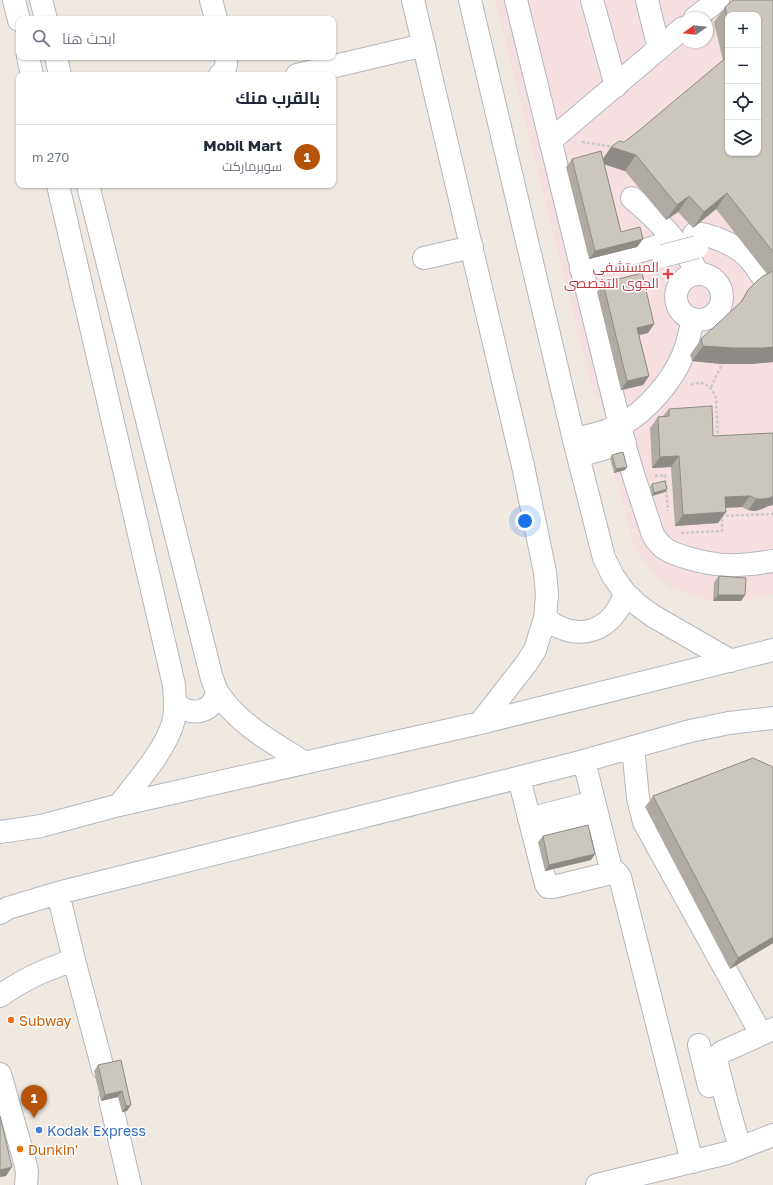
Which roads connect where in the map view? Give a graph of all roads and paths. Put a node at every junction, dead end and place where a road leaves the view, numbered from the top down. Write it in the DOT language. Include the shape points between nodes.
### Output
graph roads {
  1 [pos="14,0"];
  2 [pos="41,0"];
  3 [pos="211,0"];
  4 [pos="413,0"];
  5 [pos="470,0"];
  6 [pos="516,0"];
  7 [pos="592,0"];
  8 [pos="647,0"];
  9 [pos="18,16"];
  10 [pos="45,16"];
  11 [pos="215,16"];
  12 [pos="677,33"];
  13 [pos="424,45"];
  14 [pos="659,49"];
  15 [pos="29,60"];
  16 [pos="57,60"];
  17 [pos="226,60"];
  18 [pos="31,72"];
  19 [pos="59,72"];
  20 [pos="223,72"];
  21 [pos="310,72"];
  22 [pos="616,86"];
  23 [pos="550,141"];
  24 [pos="581,142"];
  25 [pos="618,148"];
  26 [pos="59,188"];
  27 [pos="89,188"];
  28 [pos="632,198"];
  29 [pos="472,247"];
  30 [pos="424,258"];
  31 [pos="699,273"];
  32 [pos="582,274"];
  33 [pos="767,284"];
  34 [pos="693,319"];
  35 [pos="722,364"];
  36 [pos="689,386"];
  37 [pos="711,388"];
  38 [pos="622,434"];
  39 [pos="718,442"];
  40 [pos="576,448"];
  41 [pos="773,514"];
  42 [pos="653,535"];
  43 [pos="773,561"];
  44 [pos="625,592"];
  45 [pos="545,618"];
  46 [pos="773,650"];
  47 [pos="731,661"];
  48 [pos="217,692"];
  49 [pos="175,703"];
  50 [pos="773,718"];
  51 [pos="480,723"];
  52 [pos="633,747"];
  53 [pos="584,761"];
  54 [pos="305,763"];
  55 [pos="519,778"];
  56 [pos="120,805"];
  57 [pos="596,810"];
  58 [pos="531,826"];
  59 [pos="0,832"];
  60 [pos="570,865"];
  61 [pos="610,867"];
  62 [pos="58,893"];
  63 [pos="3,910"];
  64 [pos="74,960"];
  65 [pos="0,996"];
  66 [pos="767,1031"];
  67 [pos="699,1045"];
  68 [pos="103,1069"];
  69 [pos="0,1074"];
  70 [pos="110,1099"];
  71 [pos="6,1118"];
  72 [pos="773,1136"];
  73 [pos="733,1151"];
  74 [pos="692,1162"];
  75 [pos="26,1185"];
  76 [pos="130,1185"];
  77 [pos="597,1185"];
  1 -- 9 [label="street"];
  2 -- 10 [label="street"];
  3 -- 11 [label="street"];
  4 -- 13 [label="street"];
  5 -- 40 [label="street"];
  6 -- 23 [label="street"];
  7 -- 22 [label="street"];
  8 -- 14 [label="street"];
  12 -- 14 [label="street"];
  13 -- 21 [label="street"];
  13 -- 29 [label="street"];
  14 -- 22 [label="street"];
  15 -- 18 [label="street"];
  16 -- 19 [label="street"];
  17 -- 20 [label="street"];
  22 -- 23 [label="street"];
  23 -- 32 [label="street"];
  24 -- 25 [label="path"];
  26 -- 49 [label="street" via="174,685"];
  27 -- 48 [label="street"];
  28 -- 31 [label="street" via="673,237"];
  29 -- 30 [label="street"];
  29 -- 45 [label="street" via="523,466 544,572 547,595"];
  31 -- 34 [label="street" via="684,279 676,292 679,308"];
  31 -- 34 [label="street" via="714,279 722,293 722,301 714,315 707,319"];
  32 -- 33 [label="street" via="702,240 734,246 742,251"];
  32 -- 38 [label="street"];
  34 -- 38 [label="street" via="683,354 670,379"];
  35 -- 37 [label="path"];
  36 -- 37 [label="path" via="700,383"];
  37 -- 39 [label="path" via="716,398"];
  38 -- 40 [label="street"];
  38 -- 42 [label="street"];
  40 -- 44 [label="street" via="604,558"];
  41 -- 42 [label="path" via="722,516 722,531"];
  42 -- 43 [label="street" via="658,544 670,552 706,563 740,566"];
  44 -- 45 [label="street" via="617,611 593,630 583,632 562,629"];
  44 -- 47 [label="street" via="653,616"];
  45 -- 51 [label="street" via="535,650"];
  46 -- 47 [label="street"];
  47 -- 51 [label="street"];
  48 -- 49 [label="street" via="212,704 199,711 186,710"];
  48 -- 54 [label="street" via="252,729"];
  49 -- 56 [label="street" via="168,737"];
  50 -- 52 [label="street" via="690,731"];
  51 -- 54 [label="street"];
  52 -- 53 [label="street"];
  52 -- 66 [label="street" via="638,798 644,822"];
  53 -- 55 [label="street"];
  53 -- 57 [label="street"];
  54 -- 56 [label="street"];
  55 -- 58 [label="street"];
  55 -- 62 [label="street"];
  56 -- 59 [label="street" via="41,826"];
  57 -- 58 [label="street"];
  57 -- 58 [label="street" via="562,832"];
  57 -- 61 [label="street"];
  58 -- 61 [label="street" via="548,887 607,874"];
  60 -- 61 [label="street" via="572,873 575,874"];
  61 -- 74 [label="street" via="620,877"];
  62 -- 63 [label="street"];
  62 -- 64 [label="street"];
  64 -- 65 [label="street" via="44,970"];
  64 -- 68 [label="street"];
  66 -- 73 [label="street" via="722,1052 717,1057 727,1103"];
  67 -- 73 [label="street"];
  69 -- 71 [label="street"];
  70 -- 76 [label="street"];
  71 -- 75 [label="street" via="25,1162"];
  72 -- 73 [label="street"];
  73 -- 74 [label="street"];
  74 -- 77 [label="street"];
}
